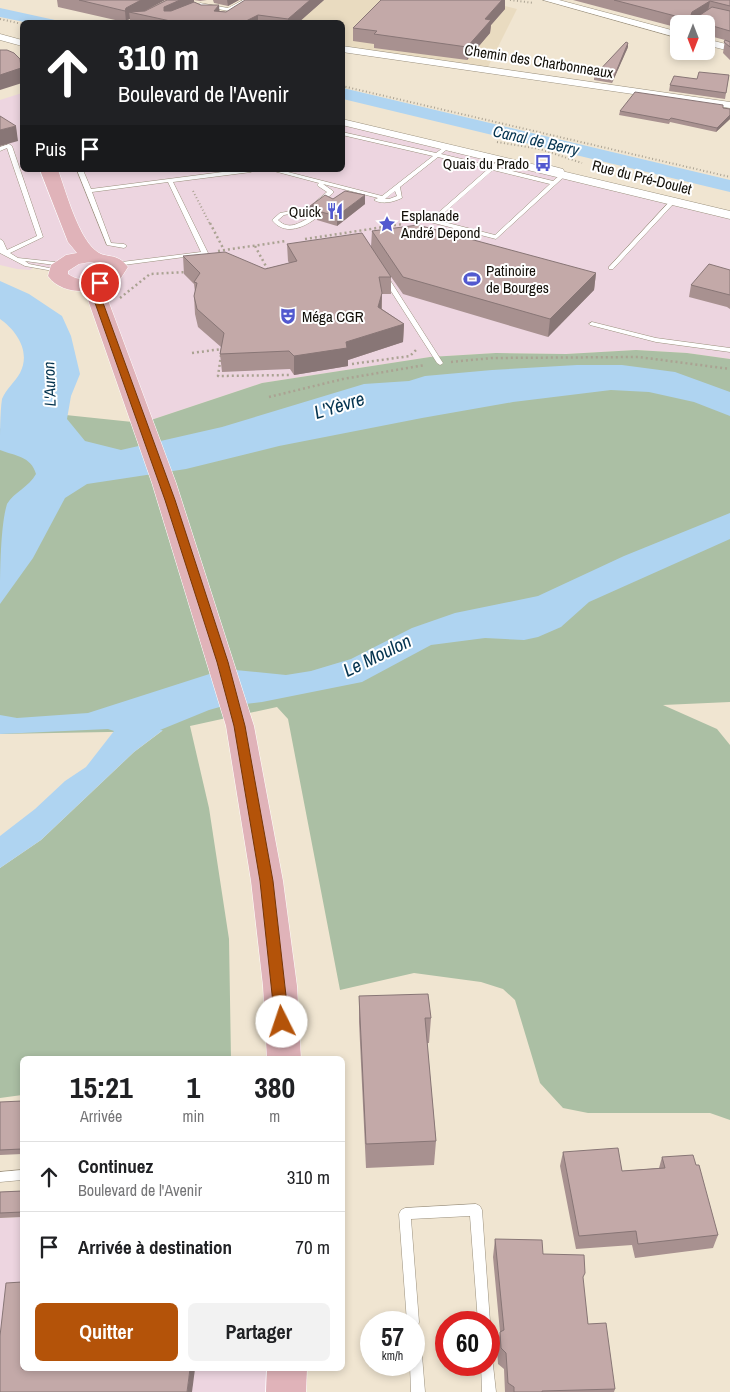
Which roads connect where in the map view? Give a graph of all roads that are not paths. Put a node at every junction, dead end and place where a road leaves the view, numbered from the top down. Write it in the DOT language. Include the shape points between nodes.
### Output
graph roads {
  1 [pos="216,0"];
  2 [pos="246,0"];
  3 [pos="257,0"];
  4 [pos="548,0"];
  5 [pos="192,3"];
  6 [pos="200,4"];
  7 [pos="196,11"];
  8 [pos="187,13"];
  9 [pos="202,14"];
  10 [pos="217,14"];
  11 [pos="231,17"];
  12 [pos="0,30"];
  13 [pos="670,32"];
  14 [pos="20,35"];
  15 [pos="0,37"];
  16 [pos="20,42"];
  17 [pos="715,44"];
  18 [pos="730,48"];
  19 [pos="345,49"];
  20 [pos="730,105"];
  21 [pos="345,123"];
  22 [pos="345,133"];
  23 [pos="447,147"];
  24 [pos="0,149"];
  25 [pos="436,155"];
  26 [pos="502,160"];
  27 [pos="492,168"];
  28 [pos="50,172"];
  29 [pos="81,172"];
  30 [pos="235,172"];
  31 [pos="280,172"];
  32 [pos="295,176"];
  33 [pos="559,179"];
  34 [pos="170,181"];
  35 [pos="397,187"];
  36 [pos="89,191"];
  37 [pos="344,196"];
  38 [pos="673,201"];
  39 [pos="730,215"];
  40 [pos="313,218"];
  41 [pos="0,241"];
  42 [pos="2,252"];
  43 [pos="72,258"];
  44 [pos="119,260"];
  45 [pos="378,267"];
  46 [pos="611,268"];
  47 [pos="95,294"];
  48 [pos="592,324"];
  49 [pos="730,350"];
  50 [pos="440,363"];
  51 [pos="284,1056"];
  52 [pos="20,1175"];
  53 [pos="0,1176"];
  54 [pos="412,1311"];
  55 [pos="483,1311"];
  56 [pos="287,1371"];
  57 [pos="417,1376"];
  58 [pos="488,1376"];
  59 [pos="286,1392"];
  60 [pos="418,1392"];
  61 [pos="489,1392"];
  1 -- 6 [label="lane"];
  2 -- 6 [label="lane" via="229,10"];
  3 -- 11 [label="street"];
  4 -- 13 [label="street"];
  5 -- 6 [label="lane"];
  6 -- 7 [label="lane"];
  7 -- 8 [label="lane"];
  7 -- 9 [label="lane"];
  10 -- 11 [label="lane"];
  12 -- 14 [label="street"];
  15 -- 16 [label="street"];
  17 -- 18 [label="street"];
  19 -- 20 [label="street, Chemin des Charbonneaux"];
  21 -- 23 [label="street, Rue du Pré-Doulet"];
  22 -- 25 [label="lane"];
  23 -- 25 [label="lane"];
  23 -- 26 [label="street, Rue du Pré-Doulet"];
  24 -- 42 [label="lane" via="9,146 40,237"];
  25 -- 27 [label="lane"];
  25 -- 35 [label="lane"];
  26 -- 27 [label="lane"];
  26 -- 33 [label="street, Rue du Pré-Doulet" via="532,167"];
  27 -- 33 [label="lane"];
  27 -- 33 [label="lane" via="432,221 496,237"];
  28 -- 43 [label="main road"];
  29 -- 36 [label="lane"];
  30 -- 34 [label="lane"];
  31 -- 32 [label="lane"];
  32 -- 35 [label="lane" via="383,198"];
  32 -- 40 [label="lane" via="331,192 310,210 282,214 275,220 281,226 294,228"];
  33 -- 38 [label="street, Rue du Pré-Doulet"];
  34 -- 36 [label="lane"];
  34 -- 44 [label="lane" via="205,253 148,261"];
  35 -- 37 [label="lane" via="400,197 390,201"];
  36 -- 44 [label="lane" via="109,244"];
  38 -- 39 [label="street, Rue du Pré-Doulet"];
  38 -- 46 [label="lane"];
  41 -- 42 [label="lane"];
  42 -- 43 [label="lane" via="27,265"];
  43 -- 44 [label="main road"];
  43 -- 47 [label="main road" via="58,276"];
  44 -- 47 [label="main road" via="114,276"];
  45 -- 50 [label="lane"];
  47 -- 51 [label="main road" via="164,484 240,726 267,881 280,986"];
  48 -- 49 [label="lane" via="656,340"];
  52 -- 53 [label="lane"];
  54 -- 55 [label="lane" via="405,1214 476,1210"];
  56 -- 59 [label="main road"];
  57 -- 60 [label="lane"];
  58 -- 61 [label="lane"];
}
